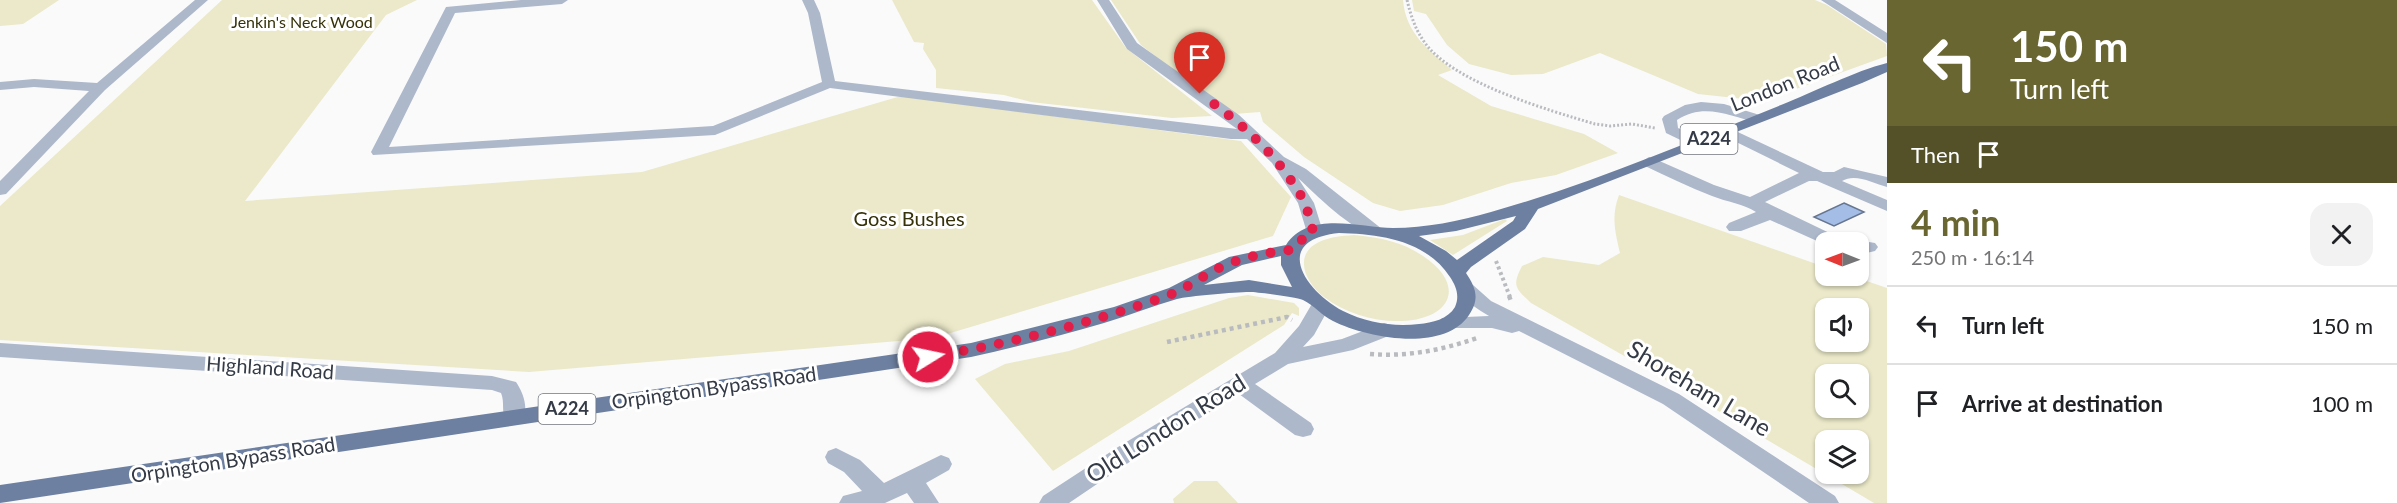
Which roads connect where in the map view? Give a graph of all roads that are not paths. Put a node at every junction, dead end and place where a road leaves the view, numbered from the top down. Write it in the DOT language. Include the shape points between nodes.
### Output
graph roads {
  1 [pos="202,0"];
  2 [pos="562,0"];
  3 [pos="808,0"];
  4 [pos="1102,0"];
  5 [pos="1827,0"];
  6 [pos="1846,11"];
  7 [pos="1887,30"];
  8 [pos="1887,39"];
  9 [pos="1887,67"];
  10 [pos="829,84"];
  11 [pos="0,86"];
  12 [pos="100,87"];
  13 [pos="1758,119"];
  14 [pos="1727,132"];
  15 [pos="1250,134"];
  16 [pos="1697,143"];
  17 [pos="1278,160"];
  18 [pos="1649,162"];
  19 [pos="1820,176"];
  20 [pos="1887,182"];
  21 [pos="0,190"];
  22 [pos="1752,202"];
  23 [pos="1887,206"];
  24 [pos="1531,207"];
  25 [pos="1772,214"];
  26 [pos="1735,227"];
  27 [pos="1373,229"];
  28 [pos="1314,232"];
  29 [pos="1392,233"];
  30 [pos="1815,233"];
  31 [pos="1292,250"];
  32 [pos="1462,280"];
  33 [pos="1173,294"];
  34 [pos="1313,300"];
  35 [pos="1449,323"];
  36 [pos="1384,330"];
  37 [pos="1537,333"];
  38 [pos="0,350"];
  39 [pos="1282,358"];
  40 [pos="1238,383"];
  41 [pos="514,417"];
  42 [pos="1303,429"];
  43 [pos="836,457"];
  44 [pos="941,464"];
  45 [pos="912,482"];
  46 [pos="0,495"];
  47 [pos="878,496"];
  48 [pos="851,503"];
  49 [pos="927,503"];
  50 [pos="1051,503"];
  51 [pos="1827,503"];
  1 -- 12 [label="street"];
  2 -- 10 [label="street" via="450,10 379,152 715,130"];
  3 -- 10 [label="street"];
  4 -- 15 [label="street" via="1132,46 1234,118"];
  5 -- 6 [label="street"];
  6 -- 7 [label="street"];
  6 -- 8 [label="street"];
  9 -- 13 [label="main road, London Road / A224"];
  10 -- 15 [label="street"];
  11 -- 12 [label="street" via="34,83"];
  12 -- 21 [label="street"];
  13 -- 14 [label="main road, London Road / A224"];
  13 -- 16 [label="street" via="1722,107 1681,109 1669,119 1671,130"];
  14 -- 16 [label="main road, London Road / A224"];
  14 -- 19 [label="street"];
  15 -- 17 [label="street"];
  16 -- 18 [label="main road, London Road / A224"];
  17 -- 27 [label="street" via="1300,172 1356,220"];
  17 -- 28 [label="street" via="1306,203"];
  18 -- 22 [label="street" via="1708,189"];
  18 -- 24 [label="main road, London Road / A224"];
  19 -- 20 [label="street" via="1857,173"];
  19 -- 22 [label="street" via="1806,176"];
  19 -- 23 [label="street"];
  22 -- 25 [label="street"];
  24 -- 29 [label="main road, London Road / A224" via="1456,226"];
  24 -- 32 [label="main road, London Road / A224" via="1519,225 1464,263"];
  25 -- 26 [label="street"];
  25 -- 30 [label="street"];
  27 -- 28 [label="main road"];
  27 -- 29 [label="main road"];
  28 -- 31 [label="main road"];
  29 -- 32 [label="main road" via="1428,248"];
  31 -- 33 [label="main road, Orpington Bypass Road / A224" via="1265,253 1220,268"];
  31 -- 34 [label="main road" via="1291,270 1296,282"];
  32 -- 35 [label="main road" via="1467,299 1462,312"];
  32 -- 37 [label="street, Shoreham Lane" via="1484,305"];
  33 -- 34 [label="main road, Orpington Bypass Road / A224" via="1249,286"];
  33 -- 41 [label="main road, Orpington Bypass Road / A224" via="1082,324 971,350"];
  34 -- 36 [label="main road" via="1348,320"];
  34 -- 39 [label="street, Old London Road" via="1307,330"];
  35 -- 36 [label="main road" via="1419,332"];
  35 -- 37 [label="street, Shoreham Lane" via="1492,321"];
  36 -- 39 [label="street, Old London Road" via="1346,345"];
  37 -- 51 [label="street, Shoreham Lane" via="1671,399"];
  38 -- 41 [label="street, Highland Road" via="492,382 509,387"];
  39 -- 40 [label="street, Old London Road"];
  40 -- 42 [label="street"];
  40 -- 50 [label="street, Old London Road"];
  41 -- 46 [label="main road, Orpington Bypass Road / A224"];
  43 -- 47 [label="street" via="852,466"];
  44 -- 45 [label="street"];
  45 -- 47 [label="street"];
  45 -- 49 [label="street"];
  47 -- 48 [label="street"];
}
